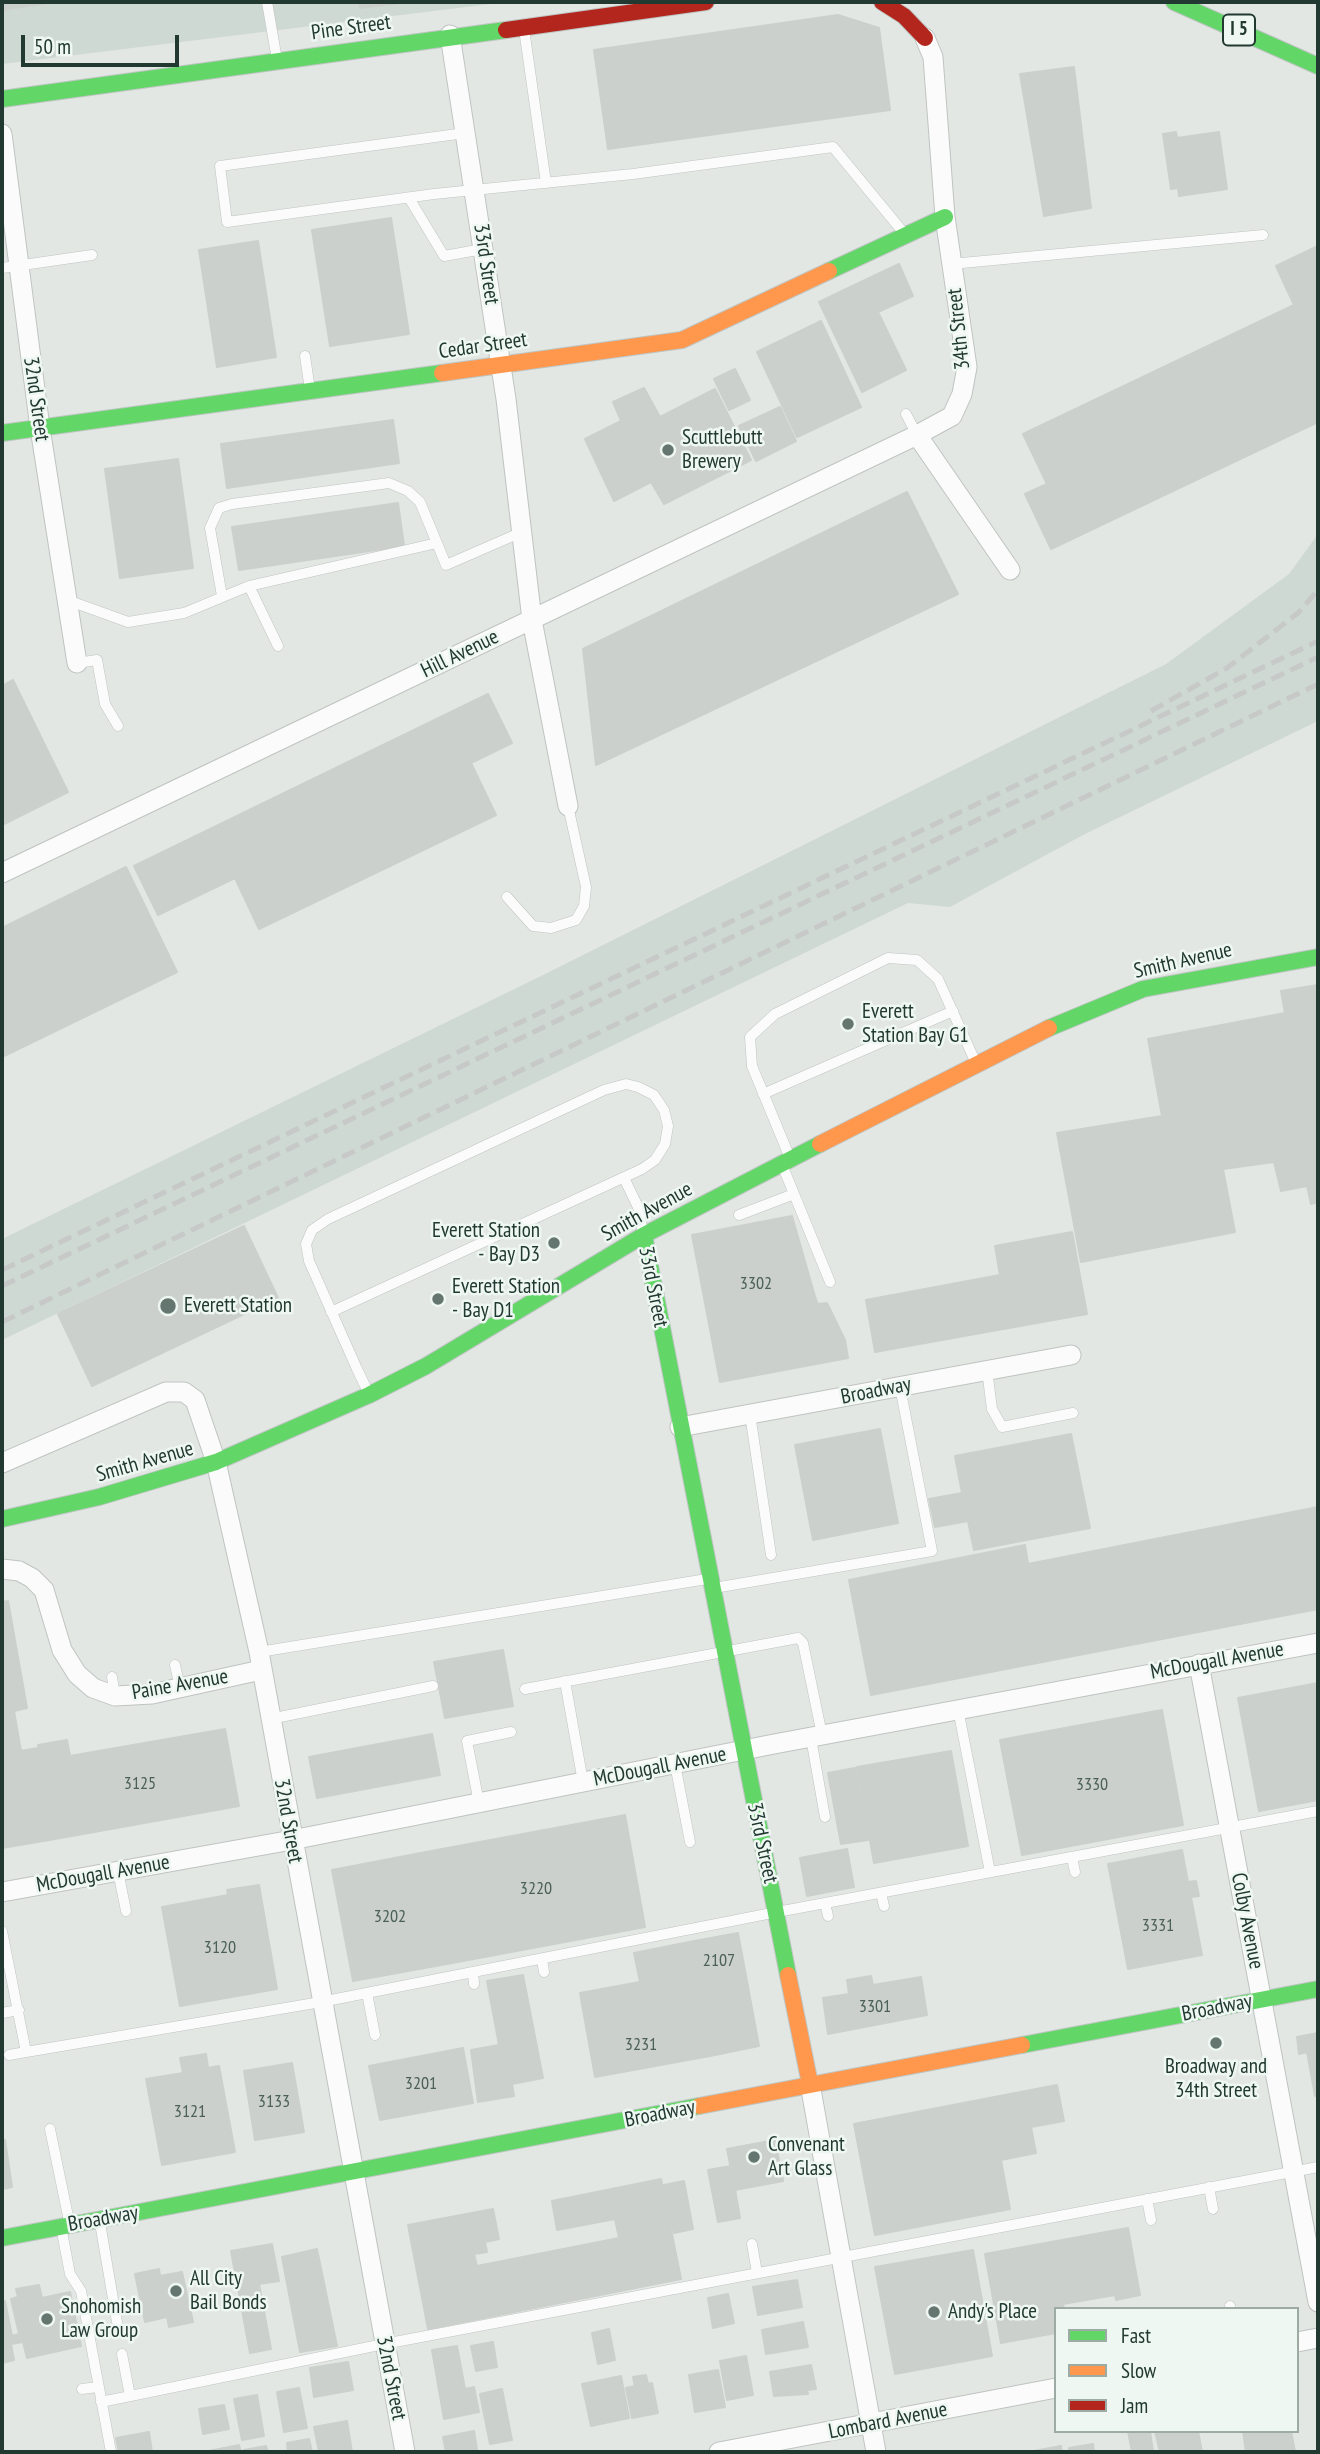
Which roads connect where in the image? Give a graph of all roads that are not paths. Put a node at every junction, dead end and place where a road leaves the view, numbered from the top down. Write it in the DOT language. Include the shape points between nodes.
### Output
graph roads {
  1 [pos="267,2"];
  2 [pos="706,2"];
  3 [pos="882,2"];
  4 [pos="1174,2"];
  5 [pos="523,25"];
  6 [pos="450,35"];
  7 [pos="925,38"];
  8 [pos="276,60"];
  9 [pos="1312,62"];
  10 [pos="2,99"];
  11 [pos="465,133"];
  12 [pos="2,134"];
  13 [pos="546,183"];
  14 [pos="476,190"];
  15 [pos="409,198"];
  16 [pos="945,217"];
  17 [pos="1264,235"];
  18 [pos="906,236"];
  19 [pos="483,249"];
  20 [pos="92,255"];
  21 [pos="951,264"];
  22 [pos="10,267"];
  23 [pos="305,356"];
  24 [pos="501,364"];
  25 [pos="310,390"];
  26 [pos="906,414"];
  27 [pos="40,428"];
  28 [pos="2,433"];
  29 [pos="917,435"];
  30 [pos="522,532"];
  31 [pos="437,543"];
  32 [pos="1010,570"];
  33 [pos="249,586"];
  34 [pos="222,596"];
  35 [pos="67,600"];
  36 [pos="532,620"];
  37 [pos="278,646"];
  38 [pos="77,663"];
  39 [pos="118,726"];
  40 [pos="568,806"];
  41 [pos="2,873"];
  42 [pos="508,897"];
  43 [pos="1318,957"];
  44 [pos="953,1011"];
  45 [pos="976,1064"];
  46 [pos="763,1094"];
  47 [pos="786,1161"];
  48 [pos="624,1178"];
  49 [pos="794,1194"];
  50 [pos="739,1215"];
  51 [pos="644,1235"];
  52 [pos="830,1282"];
  53 [pos="331,1312"];
  54 [pos="1071,1355"];
  55 [pos="987,1370"];
  56 [pos="900,1387"];
  57 [pos="369,1395"];
  58 [pos="1073,1413"];
  59 [pos="750,1415"];
  60 [pos="680,1427"];
  61 [pos="216,1462"];
  62 [pos="2,1463"];
  63 [pos="2,1519"];
  64 [pos="771,1555"];
  65 [pos="2,1569"];
  66 [pos="711,1583"];
  67 [pos="1318,1643"];
  68 [pos="724,1651"];
  69 [pos="260,1661"];
  70 [pos="1199,1664"];
  71 [pos="175,1665"];
  72 [pos="565,1681"];
  73 [pos="433,1686"];
  74 [pos="180,1688"];
  75 [pos="525,1689"];
  76 [pos="958,1709"];
  77 [pos="270,1719"];
  78 [pos="511,1732"];
  79 [pos="816,1737"];
  80 [pos="742,1751"];
  81 [pos="675,1764"];
  82 [pos="583,1782"];
  83 [pos="479,1803"];
  84 [pos="1318,1811"];
  85 [pos="825,1817"];
  86 [pos="1230,1828"];
  87 [pos="292,1840"];
  88 [pos="690,1842"];
  89 [pos="1072,1857"];
  90 [pos="118,1871"];
  91 [pos="990,1872"];
  92 [pos="1075,1872"];
  93 [pos="2,1892"];
  94 [pos="881,1893"];
  95 [pos="825,1903"];
  96 [pos="884,1906"];
  97 [pos="126,1910"];
  98 [pos="777,1912"];
  99 [pos="828,1916"];
  100 [pos="2,1931"];
  101 [pos="542,1959"];
  102 [pos="473,1972"];
  103 [pos="544,1972"];
  104 [pos="474,1984"];
  105 [pos="1318,1989"];
  106 [pos="367,1993"];
  107 [pos="1262,1999"];
  108 [pos="321,2002"];
  109 [pos="19,2010"];
  110 [pos="2,2013"];
  111 [pos="374,2035"];
  112 [pos="26,2052"];
  113 [pos="9,2055"];
  114 [pos="810,2084"];
  115 [pos="50,2129"];
  116 [pos="1318,2167"];
  117 [pos="1294,2171"];
  118 [pos="352,2173"];
  119 [pos="1209,2187"];
  120 [pos="1147,2199"];
  121 [pos="1213,2209"];
  122 [pos="99,2220"];
  123 [pos="1151,2220"];
  124 [pos="66,2226"];
  125 [pos="2,2238"];
  126 [pos="752,2244"];
  127 [pos="842,2257"];
  128 [pos="757,2273"];
  129 [pos="1318,2302"];
  130 [pos="117,2322"];
  131 [pos="1318,2338"];
  132 [pos="1299,2342"];
  133 [pos="384,2344"];
  134 [pos="122,2354"];
  135 [pos="99,2387"];
  136 [pos="1054,2388"];
  137 [pos="82,2389"];
  138 [pos="130,2396"];
  139 [pos="101,2402"];
  140 [pos="871,2424"];
  141 [pos="111,2452"];
  142 [pos="405,2452"];
  143 [pos="719,2452"];
  144 [pos="876,2452"];
  1 -- 8 [label="lane"];
  2 -- 5 [label="main road, Pine Street" via="590,13"];
  3 -- 7 [label="main road"];
  4 -- 9 [label="main road, I 5"];
  5 -- 6 [label="main road, Pine Street"];
  5 -- 13 [label="lane"];
  6 -- 8 [label="main road, Pine Street"];
  6 -- 11 [label="street, 33rd Street"];
  7 -- 16 [label="street, 34th Street" via="933,57"];
  8 -- 10 [label="main road, Pine Street"];
  11 -- 14 [label="street, 33rd Street"];
  11 -- 15 [label="lane" via="220,166 227,222"];
  12 -- 22 [label="street, 32nd Street"];
  13 -- 14 [label="lane"];
  13 -- 18 [label="lane" via="833,147"];
  14 -- 15 [label="lane"];
  14 -- 19 [label="street, 33rd Street"];
  15 -- 19 [label="lane" via="444,256"];
  16 -- 18 [label="main road, Cedar Street"];
  16 -- 21 [label="street, 34th Street"];
  17 -- 21 [label="lane"];
  18 -- 24 [label="main road, Cedar Street" via="682,340"];
  19 -- 24 [label="street, 33rd Street"];
  20 -- 22 [label="lane"];
  21 -- 29 [label="street, 34th Street" via="967,367 962,394 952,416"];
  22 -- 27 [label="street, 32nd Street"];
  23 -- 25 [label="lane"];
  24 -- 25 [label="main road, Cedar Street"];
  24 -- 30 [label="street, 33rd Street"];
  25 -- 27 [label="main road, Cedar Street"];
  26 -- 29 [label="lane"];
  27 -- 28 [label="main road, Cedar Street"];
  27 -- 35 [label="street, 32nd Street"];
  29 -- 32 [label="street"];
  29 -- 36 [label="street, Hill Avenue"];
  30 -- 31 [label="lane" via="446,565"];
  30 -- 36 [label="street, 33rd Street"];
  31 -- 33 [label="lane"];
  31 -- 34 [label="lane" via="421,502 389,483 232,504 219,508 210,527"];
  33 -- 34 [label="lane"];
  33 -- 37 [label="lane"];
  34 -- 35 [label="lane" via="184,613 128,622"];
  35 -- 38 [label="street, 32nd Street"];
  36 -- 40 [label="street, 33rd Street"];
  36 -- 41 [label="street, Hill Avenue"];
  38 -- 39 [label="lane" via="97,660 105,704"];
  40 -- 42 [label="lane" via="586,887 584,906 576,920 551,928 533,926"];
  43 -- 45 [label="main road, Smith Avenue" via="1143,989 1032,1035"];
  44 -- 45 [label="lane"];
  44 -- 46 [label="lane"];
  44 -- 46 [label="lane" via="938,979 917,960 888,958 775,1014 750,1037 752,1066"];
  45 -- 47 [label="main road, Smith Avenue"];
  46 -- 47 [label="lane"];
  47 -- 49 [label="lane"];
  47 -- 51 [label="main road, Smith Avenue"];
  48 -- 51 [label="lane" via="638,1207"];
  48 -- 53 [label="lane"];
  48 -- 53 [label="lane" via="655,1160 665,1144 668,1126 654,1096 626,1084 604,1090 312,1230 306,1244 309,1261"];
  49 -- 50 [label="lane"];
  49 -- 52 [label="lane"];
  51 -- 57 [label="main road, Smith Avenue" via="438,1359"];
  51 -- 60 [label="main road, 33rd Street"];
  53 -- 57 [label="lane"];
  54 -- 55 [label="street, Broadway"];
  55 -- 56 [label="street, Broadway"];
  55 -- 58 [label="lane" via="992,1409 1002,1427"];
  56 -- 59 [label="street, Broadway"];
  56 -- 66 [label="lane" via="932,1551"];
  57 -- 61 [label="main road, Smith Avenue"];
  59 -- 60 [label="street, Broadway"];
  59 -- 64 [label="lane"];
  60 -- 66 [label="main road, 33rd Street"];
  61 -- 62 [label="street, 32nd Street" via="194,1400 184,1392 166,1392"];
  61 -- 63 [label="main road, Smith Avenue" via="99,1497"];
  61 -- 69 [label="street, 32nd Street"];
  65 -- 74 [label="street, Paine Avenue" via="19,1571 44,1590 62,1650 77,1674 93,1688 152,1694"];
  66 -- 68 [label="main road, 33rd Street"];
  66 -- 69 [label="lane"];
  67 -- 70 [label="street, McDougall Avenue"];
  68 -- 72 [label="lane"];
  68 -- 79 [label="lane" via="789,1638 803,1643"];
  68 -- 80 [label="main road, 33rd Street"];
  69 -- 74 [label="street, Paine Avenue"];
  69 -- 77 [label="street, 32nd Street"];
  70 -- 76 [label="street, McDougall Avenue"];
  70 -- 86 [label="street, Colby Avenue"];
  71 -- 74 [label="lane"];
  72 -- 75 [label="lane"];
  72 -- 82 [label="lane"];
  73 -- 77 [label="lane"];
  76 -- 79 [label="street, McDougall Avenue"];
  76 -- 91 [label="lane"];
  77 -- 87 [label="street, 32nd Street"];
  78 -- 83 [label="lane" via="467,1741"];
  79 -- 80 [label="street, McDougall Avenue"];
  79 -- 85 [label="lane"];
  80 -- 81 [label="street, McDougall Avenue"];
  80 -- 98 [label="main road, 33rd Street"];
  81 -- 82 [label="street, McDougall Avenue"];
  81 -- 88 [label="lane"];
  82 -- 83 [label="street, McDougall Avenue"];
  83 -- 87 [label="street, McDougall Avenue"];
  84 -- 86 [label="lane"];
  86 -- 89 [label="lane"];
  86 -- 107 [label="street, Colby Avenue"];
  87 -- 90 [label="street, McDougall Avenue"];
  87 -- 108 [label="street, 32nd Street"];
  89 -- 91 [label="lane"];
  89 -- 92 [label="lane"];
  90 -- 93 [label="street, McDougall Avenue"];
  90 -- 97 [label="lane"];
  91 -- 94 [label="lane"];
  94 -- 95 [label="lane"];
  94 -- 96 [label="lane"];
  95 -- 98 [label="lane"];
  95 -- 99 [label="lane"];
  98 -- 101 [label="lane"];
  98 -- 114 [label="main road, 33rd Street"];
  100 -- 109 [label="lane"];
  101 -- 102 [label="lane"];
  101 -- 103 [label="lane"];
  102 -- 104 [label="lane"];
  102 -- 106 [label="lane"];
  105 -- 107 [label="main road, Broadway"];
  106 -- 108 [label="lane"];
  106 -- 111 [label="lane"];
  107 -- 114 [label="main road, Broadway"];
  107 -- 117 [label="street, Colby Avenue"];
  108 -- 112 [label="lane"];
  108 -- 118 [label="street, 32nd Street"];
  109 -- 110 [label="lane"];
  109 -- 112 [label="lane"];
  112 -- 113 [label="lane"];
  114 -- 118 [label="main road, Broadway"];
  114 -- 127 [label="street, 33rd Street"];
  115 -- 124 [label="lane"];
  116 -- 117 [label="lane"];
  117 -- 119 [label="lane"];
  117 -- 129 [label="street, Colby Avenue"];
  118 -- 122 [label="main road, Broadway"];
  118 -- 133 [label="street, 32nd Street"];
  119 -- 120 [label="lane"];
  119 -- 121 [label="lane"];
  120 -- 123 [label="lane"];
  120 -- 127 [label="lane"];
  122 -- 124 [label="main road, Broadway"];
  122 -- 130 [label="lane"];
  124 -- 125 [label="main road, Broadway"];
  124 -- 135 [label="lane" via="70,2274 81,2291"];
  126 -- 128 [label="lane"];
  127 -- 128 [label="lane"];
  127 -- 140 [label="street, 33rd Street"];
  128 -- 133 [label="lane" via="544,2318"];
  131 -- 132 [label="street"];
  133 -- 138 [label="lane"];
  133 -- 142 [label="street, 32nd Street"];
  134 -- 138 [label="lane"];
  135 -- 137 [label="lane"];
  135 -- 139 [label="lane"];
  136 -- 140 [label="street, Lombard Avenue"];
  138 -- 139 [label="lane"];
  139 -- 141 [label="lane"];
  140 -- 143 [label="street, Lombard Avenue"];
  140 -- 144 [label="street, 33rd Street"];
}
